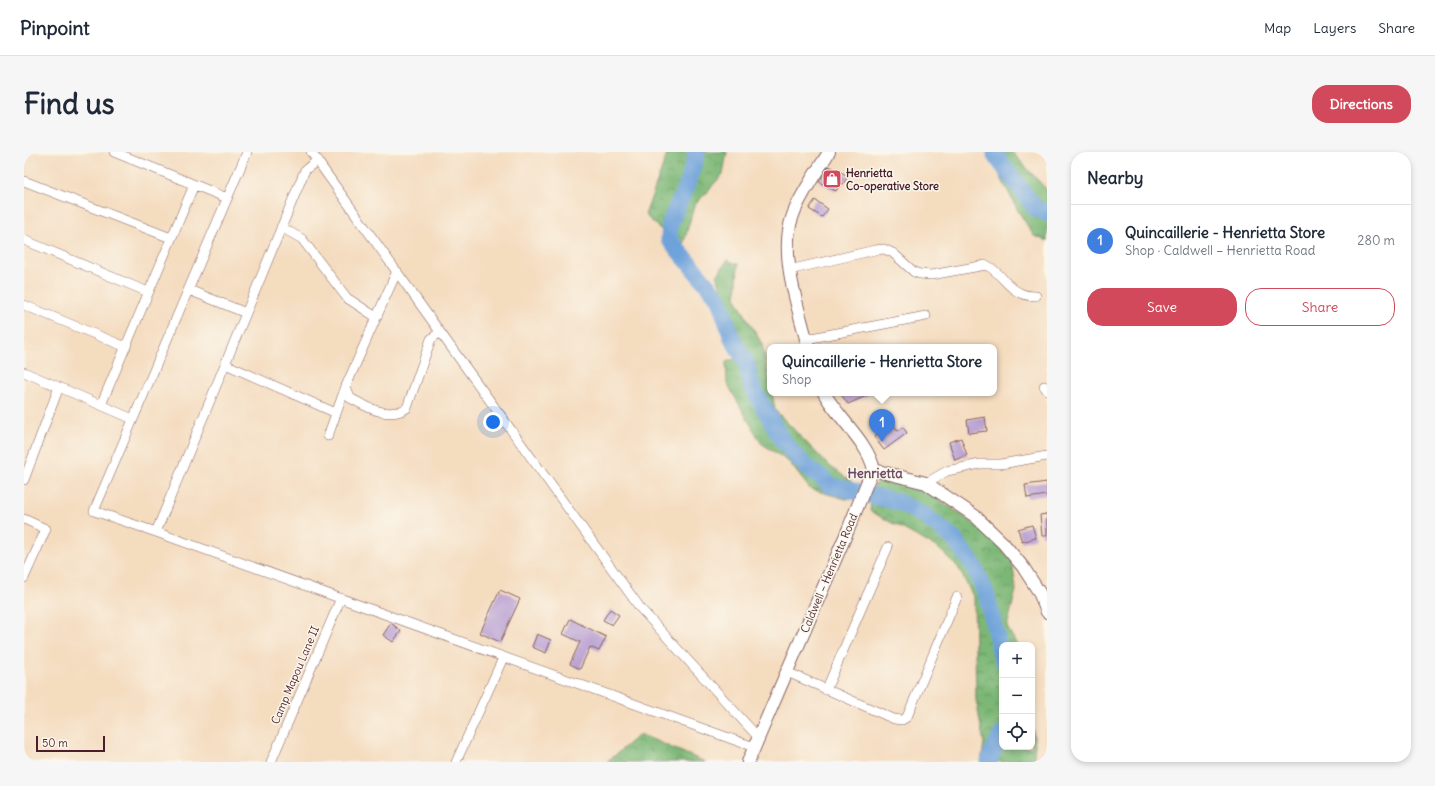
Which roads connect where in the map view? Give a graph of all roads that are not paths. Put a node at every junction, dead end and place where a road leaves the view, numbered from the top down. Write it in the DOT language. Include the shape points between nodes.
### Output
graph roads {
  1 [pos="114,152"];
  2 [pos="247,152"];
  3 [pos="311,152"];
  4 [pos="829,152"];
  5 [pos="318,160"];
  6 [pos="24,181"];
  7 [pos="194,185"];
  8 [pos="227,198"];
  9 [pos="281,228"];
  10 [pos="171,238"];
  11 [pos="24,240"];
  12 [pos="789,270"];
  13 [pos="397,271"];
  14 [pos="189,290"];
  15 [pos="148,292"];
  16 [pos="1036,296"];
  17 [pos="24,305"];
  18 [pos="246,313"];
  19 [pos="926,316"];
  20 [pos="376,317"];
  21 [pos="440,332"];
  22 [pos="807,343"];
  23 [pos="126,347"];
  24 [pos="225,364"];
  25 [pos="24,372"];
  26 [pos="346,386"];
  27 [pos="59,387"];
  28 [pos="826,396"];
  29 [pos="101,405"];
  30 [pos="336,413"];
  31 [pos="133,419"];
  32 [pos="328,436"];
  33 [pos="1047,456"];
  34 [pos="871,474"];
  35 [pos="24,480"];
  36 [pos="926,483"];
  37 [pos="24,519"];
  38 [pos="156,532"];
  39 [pos="888,547"];
  40 [pos="24,578"];
  41 [pos="957,597"];
  42 [pos="341,598"];
  43 [pos="1047,610"];
  44 [pos="503,658"];
  45 [pos="787,672"];
  46 [pos="826,690"];
  47 [pos="756,742"];
  48 [pos="271,762"];
  49 [pos="456,762"];
  50 [pos="748,762"];
  1 -- 7 [label="street"];
  2 -- 8 [label="street"];
  3 -- 5 [label="street"];
  4 -- 12 [label="main road" via="798,202 792,217 787,242"];
  5 -- 9 [label="street" via="305,170"];
  5 -- 13 [label="street"];
  6 -- 10 [label="street"];
  7 -- 8 [label="street"];
  7 -- 10 [label="street"];
  8 -- 14 [label="street"];
  9 -- 18 [label="street"];
  9 -- 20 [label="street" via="302,239 347,298"];
  10 -- 15 [label="street"];
  11 -- 15 [label="street"];
  12 -- 16 [label="street" via="884,249 920,274 931,275 986,265 1020,294"];
  12 -- 22 [label="main road"];
  13 -- 20 [label="street"];
  13 -- 21 [label="street"];
  14 -- 18 [label="street"];
  14 -- 31 [label="street"];
  15 -- 23 [label="street"];
  17 -- 23 [label="street"];
  18 -- 24 [label="street"];
  19 -- 22 [label="street"];
  20 -- 26 [label="street"];
  21 -- 26 [label="street" via="431,339 407,408 400,413 386,414 366,407 350,398"];
  21 -- 47 [label="street" via="641,608"];
  23 -- 29 [label="street"];
  24 -- 30 [label="street"];
  24 -- 38 [label="street"];
  25 -- 27 [label="street"];
  26 -- 30 [label="street"];
  27 -- 29 [label="street"];
  27 -- 35 [label="street"];
  28 -- 34 [label="main road" via="864,446 872,461"];
  29 -- 31 [label="street"];
  30 -- 32 [label="street"];
  31 -- 38 [label="street" via="94,511"];
  33 -- 36 [label="street" via="1001,464 980,464 947,471"];
  34 -- 36 [label="main road"];
  34 -- 45 [label="main road, Caldwell – Henrietta Road"];
  36 -- 43 [label="main road" via="975,516 1003,543 1023,567"];
  37 -- 40 [label="street" via="46,530"];
  38 -- 42 [label="street"];
  39 -- 46 [label="street"];
  41 -- 46 [label="street" via="908,717 902,720 894,719"];
  42 -- 44 [label="street"];
  42 -- 48 [label="street, Camp Mapou Lane II"];
  44 -- 47 [label="street"];
  44 -- 49 [label="street"];
  45 -- 46 [label="street"];
  45 -- 47 [label="main road, Caldwell – Henrietta Road"];
  47 -- 50 [label="main road, Caldwell – Henrietta Road"];
}
